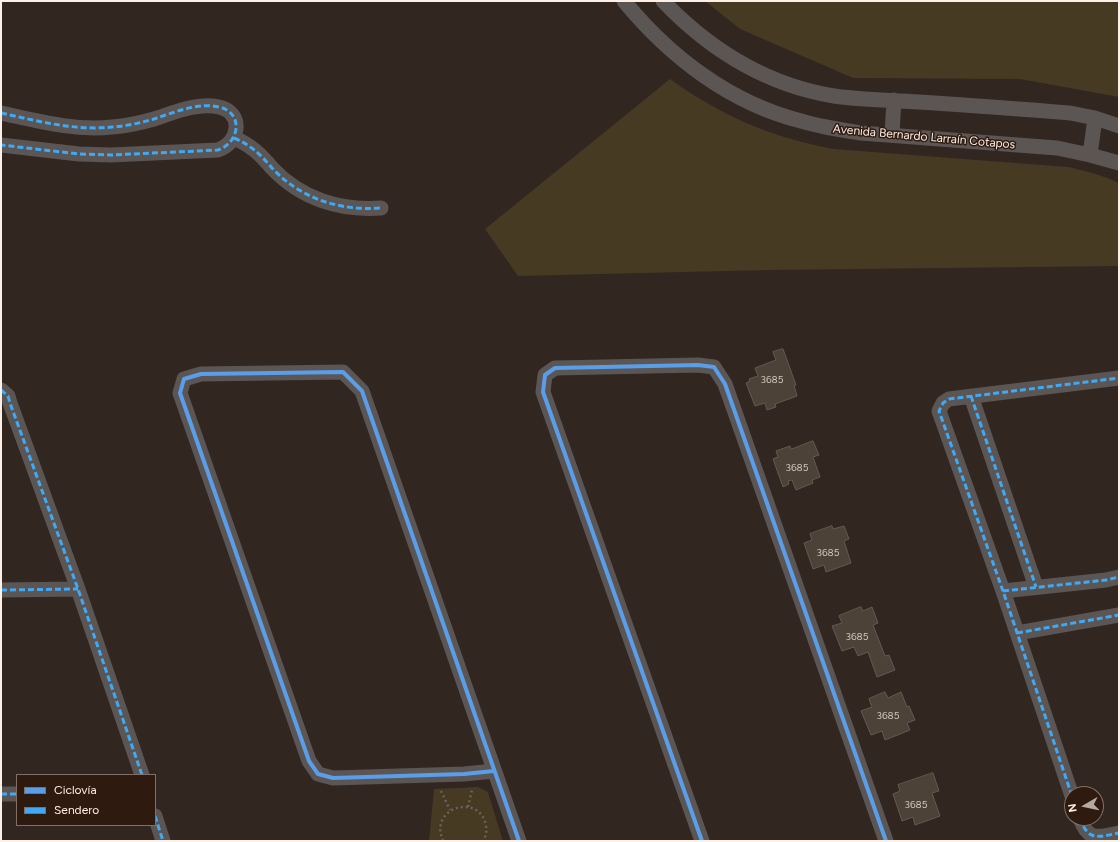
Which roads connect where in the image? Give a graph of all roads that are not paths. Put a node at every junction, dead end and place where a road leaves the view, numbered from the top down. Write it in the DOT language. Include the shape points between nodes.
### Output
graph roads {
  1 [pos="624,1"];
  2 [pos="663,1"];
  3 [pos="894,100"];
  4 [pos="1,113"];
  5 [pos="1095,118"];
  6 [pos="1119,126"];
  7 [pos="892,134"];
  8 [pos="234,138"];
  9 [pos="1,145"];
  10 [pos="1090,155"];
  11 [pos="1119,164"];
  12 [pos="381,208"];
  13 [pos="1119,378"];
  14 [pos="1,390"];
  15 [pos="971,396"];
  16 [pos="1119,577"];
  17 [pos="1036,587"];
  18 [pos="78,589"];
  19 [pos="1,590"];
  20 [pos="1003,591"];
  21 [pos="1119,615"];
  22 [pos="1017,633"];
  23 [pos="494,771"];
  24 [pos="142,774"];
  25 [pos="1069,786"];
  26 [pos="1,794"];
  27 [pos="16,794"];
  28 [pos="156,819"];
  29 [pos="1082,826"];
  30 [pos="1119,833"];
  31 [pos="163,841"];
  32 [pos="518,841"];
  33 [pos="702,841"];
  34 [pos="886,841"];
  1 -- 7 [label="street, Avenida Bernardo Larraín Cotapos" via="644,25 684,61 715,84 742,99 808,123 861,133"];
  2 -- 3 [label="street" via="699,35 723,53 776,80 834,96"];
  3 -- 5 [label="street" via="1070,113"];
  3 -- 7 [label="street"];
  4 -- 8 [label="street" via="68,127 90,128 134,124 193,107 218,107 234,118"];
  5 -- 6 [label="street"];
  5 -- 10 [label="street"];
  7 -- 10 [label="street, Avenida Bernardo Larraín Cotapos" via="1057,148"];
  8 -- 9 [label="street" via="225,148 218,150 143,154 79,154"];
  8 -- 12 [label="street" via="253,148 284,179 311,197 344,208"];
  10 -- 11 [label="street, Avenida Bernardo Larraín Cotapos"];
  13 -- 15 [label="street"];
  14 -- 18 [label="street" via="8,396"];
  15 -- 17 [label="street"];
  15 -- 20 [label="street" via="949,399 943,403 940,416"];
  16 -- 17 [label="street"];
  17 -- 20 [label="street"];
  18 -- 19 [label="street"];
  18 -- 24 [label="street"];
  20 -- 22 [label="street"];
  21 -- 22 [label="street"];
  22 -- 25 [label="street"];
  23 -- 23 [label="street" via="362,391 343,372 201,374 184,379 180,393 309,761 318,774 333,778"];
  23 -- 32 [label="street"];
  26 -- 27 [label="street"];
  28 -- 31 [label="street"];
  29 -- 30 [label="street" via="1088,834 1094,836"];
  33 -- 34 [label="street" via="543,392 545,375 555,368 698,364 714,367 728,392"];
}
